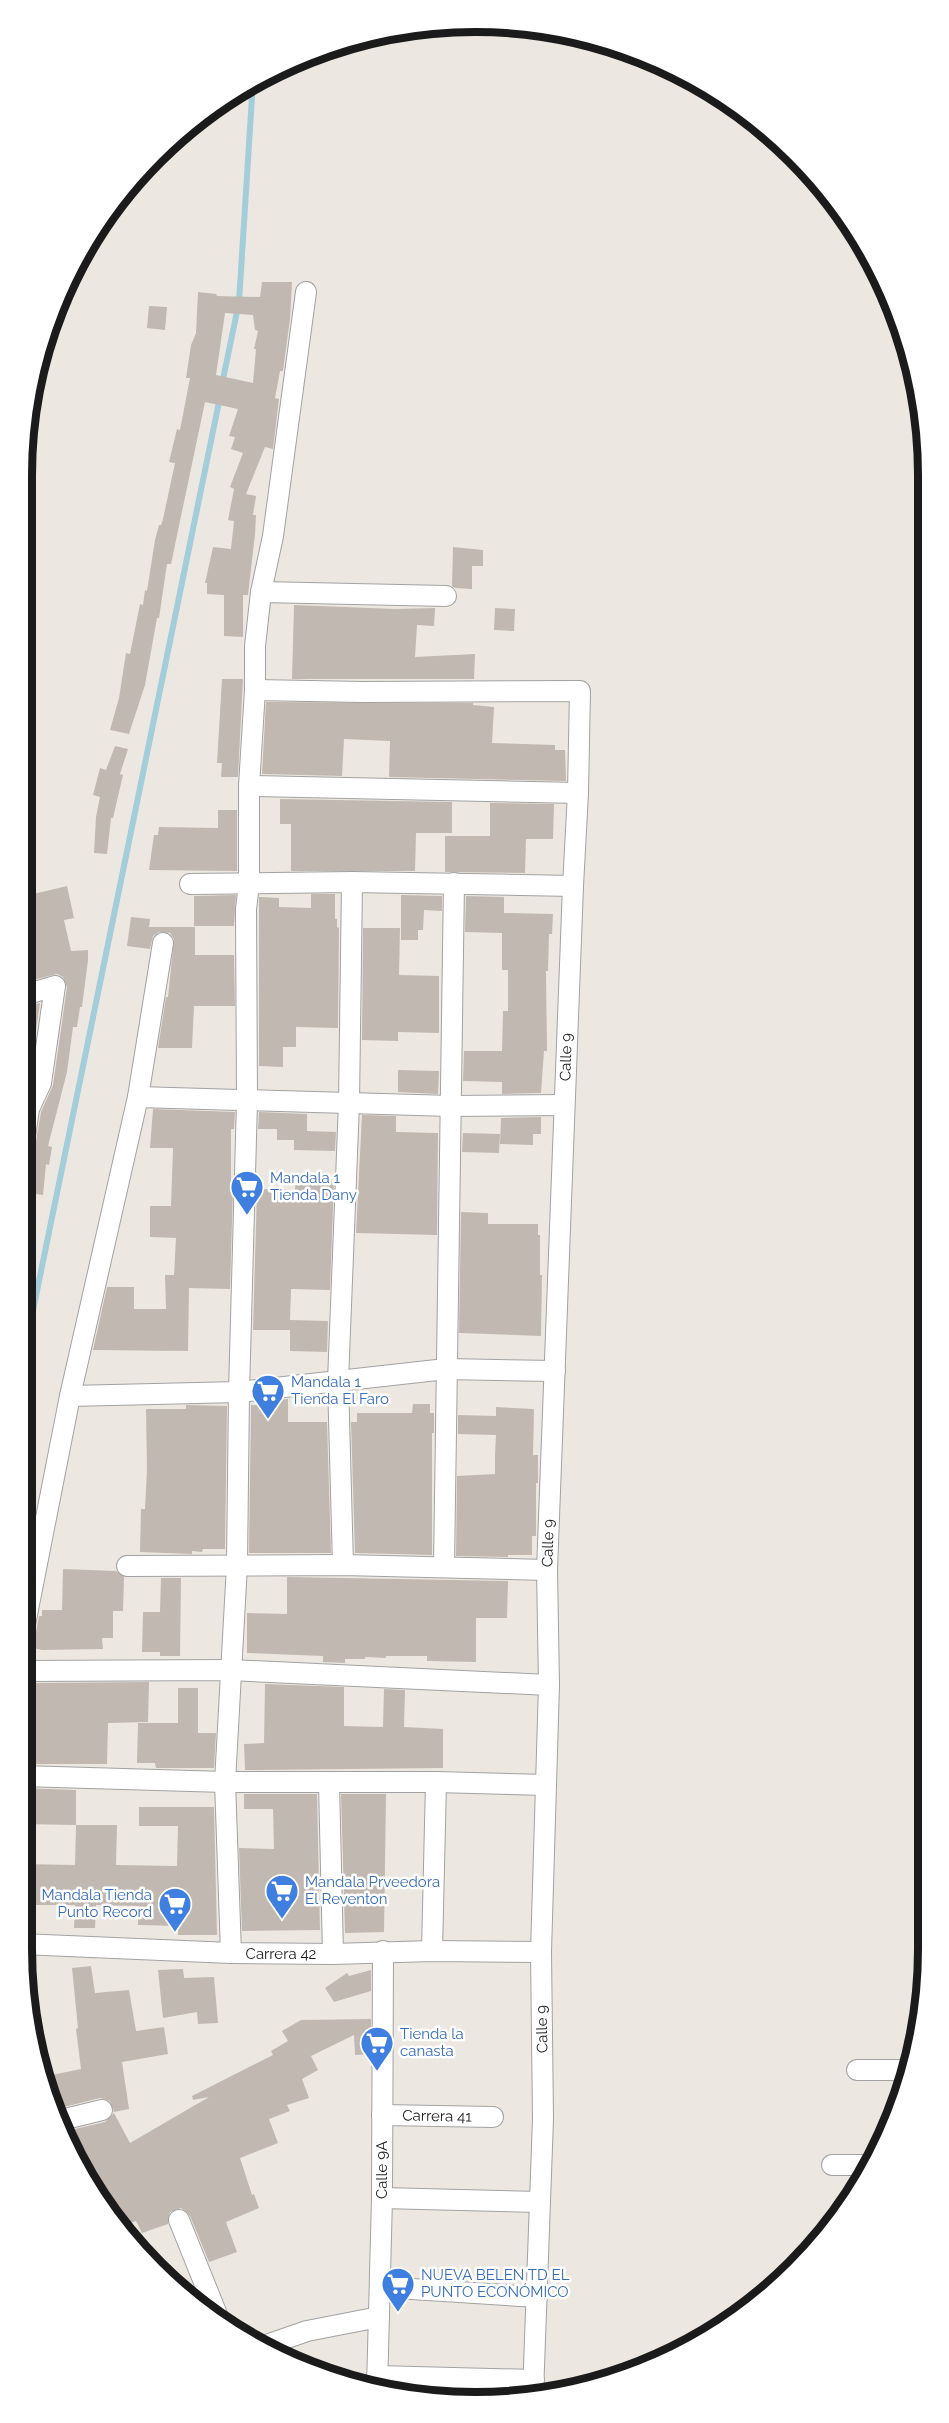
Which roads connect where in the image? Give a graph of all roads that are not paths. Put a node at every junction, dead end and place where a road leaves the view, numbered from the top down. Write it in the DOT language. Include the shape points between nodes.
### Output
graph roads {
  1 [pos="306,292"];
  2 [pos="261,592"];
  3 [pos="446,596"];
  4 [pos="255,690"];
  5 [pos="249,786"];
  6 [pos="578,793"];
  7 [pos="352,882"];
  8 [pos="454,883"];
  9 [pos="190,884"];
  10 [pos="249,884"];
  11 [pos="573,886"];
  12 [pos="163,943"];
  13 [pos="32,993"];
  14 [pos="138,1097"];
  15 [pos="32,1098"];
  16 [pos="247,1101"];
  17 [pos="349,1103"];
  18 [pos="564,1105"];
  19 [pos="451,1106"];
  20 [pos="446,1369"];
  21 [pos="555,1371"];
  22 [pos="338,1381"];
  23 [pos="239,1392"];
  24 [pos="70,1396"];
  25 [pos="343,1564"];
  26 [pos="237,1565"];
  27 [pos="127,1566"];
  28 [pos="444,1566"];
  29 [pos="547,1570"];
  30 [pos="32,1589"];
  31 [pos="230,1670"];
  32 [pos="32,1671"];
  33 [pos="549,1685"];
  34 [pos="32,1776"];
  35 [pos="225,1782"];
  36 [pos="436,1782"];
  37 [pos="329,1783"];
  38 [pos="546,1785"];
  39 [pos="32,1944"];
  40 [pos="382,1951"];
  41 [pos="432,1951"];
  42 [pos="541,1952"];
  43 [pos="231,1953"];
  44 [pos="333,1954"];
  45 [pos="857,2070"];
  46 [pos="900,2070"];
  47 [pos="102,2110"];
  48 [pos="382,2115"];
  49 [pos="493,2117"];
  50 [pos="65,2119"];
  51 [pos="832,2165"];
  52 [pos="861,2165"];
  53 [pos="382,2198"];
  54 [pos="540,2202"];
  55 [pos="179,2220"];
  56 [pos="380,2288"];
  57 [pos="537,2296"];
  58 [pos="214,2306"];
  59 [pos="379,2316"];
  60 [pos="273,2343"];
  61 [pos="377,2380"];
  62 [pos="390,2383"];
  63 [pos="534,2387"];
  1 -- 2 [label="street" via="273,536"];
  2 -- 3 [label="street"];
  2 -- 4 [label="street"];
  4 -- 5 [label="street"];
  4 -- 6 [label="street, Calle 9" via="580,691"];
  5 -- 6 [label="street"];
  5 -- 10 [label="street"];
  6 -- 11 [label="street, Calle 9"];
  7 -- 8 [label="street"];
  7 -- 10 [label="street"];
  7 -- 17 [label="street"];
  8 -- 11 [label="street"];
  8 -- 19 [label="street"];
  9 -- 10 [label="street"];
  10 -- 16 [label="street"];
  11 -- 18 [label="street, Calle 9"];
  12 -- 14 [label="street"];
  13 -- 15 [label="street" via="55,986 41,1083"];
  14 -- 16 [label="street"];
  14 -- 24 [label="street"];
  16 -- 17 [label="street"];
  16 -- 23 [label="street"];
  17 -- 19 [label="street"];
  17 -- 22 [label="street"];
  18 -- 19 [label="street"];
  18 -- 21 [label="street, Calle 9"];
  19 -- 20 [label="street"];
  20 -- 21 [label="street"];
  20 -- 22 [label="street"];
  20 -- 28 [label="street"];
  21 -- 29 [label="street, Calle 9"];
  22 -- 23 [label="street"];
  22 -- 25 [label="street"];
  23 -- 24 [label="street"];
  23 -- 26 [label="street"];
  24 -- 30 [label="street"];
  25 -- 26 [label="street"];
  25 -- 28 [label="street"];
  26 -- 27 [label="street"];
  26 -- 31 [label="street"];
  28 -- 29 [label="street"];
  29 -- 33 [label="street, Calle 9"];
  31 -- 32 [label="street"];
  31 -- 33 [label="street"];
  31 -- 35 [label="street"];
  33 -- 38 [label="street, Calle 9"];
  34 -- 35 [label="street"];
  35 -- 37 [label="street"];
  35 -- 43 [label="street"];
  36 -- 37 [label="street"];
  36 -- 38 [label="street"];
  36 -- 41 [label="street"];
  37 -- 44 [label="street"];
  38 -- 42 [label="street, Calle 9"];
  39 -- 43 [label="street, Carrera 42"];
  40 -- 41 [label="street, Carrera 42"];
  40 -- 44 [label="street, Carrera 42"];
  40 -- 48 [label="street, Calle 9A"];
  41 -- 42 [label="street, Carrera 42"];
  42 -- 54 [label="street, Calle 9"];
  43 -- 44 [label="street, Carrera 42"];
  45 -- 46 [label="street"];
  47 -- 50 [label="street"];
  48 -- 49 [label="street, Carrera 41"];
  48 -- 53 [label="street, Calle 9A"];
  51 -- 52 [label="street"];
  53 -- 54 [label="street"];
  53 -- 56 [label="street, Calle 9A"];
  54 -- 57 [label="street, Calle 9"];
  55 -- 58 [label="street"];
  56 -- 57 [label="street"];
  56 -- 59 [label="street, Calle 9A"];
  57 -- 63 [label="street, Calle 9"];
  59 -- 60 [label="street" via="307,2331"];
  59 -- 61 [label="street, Calle 9A"];
  62 -- 63 [label="street"];
}
